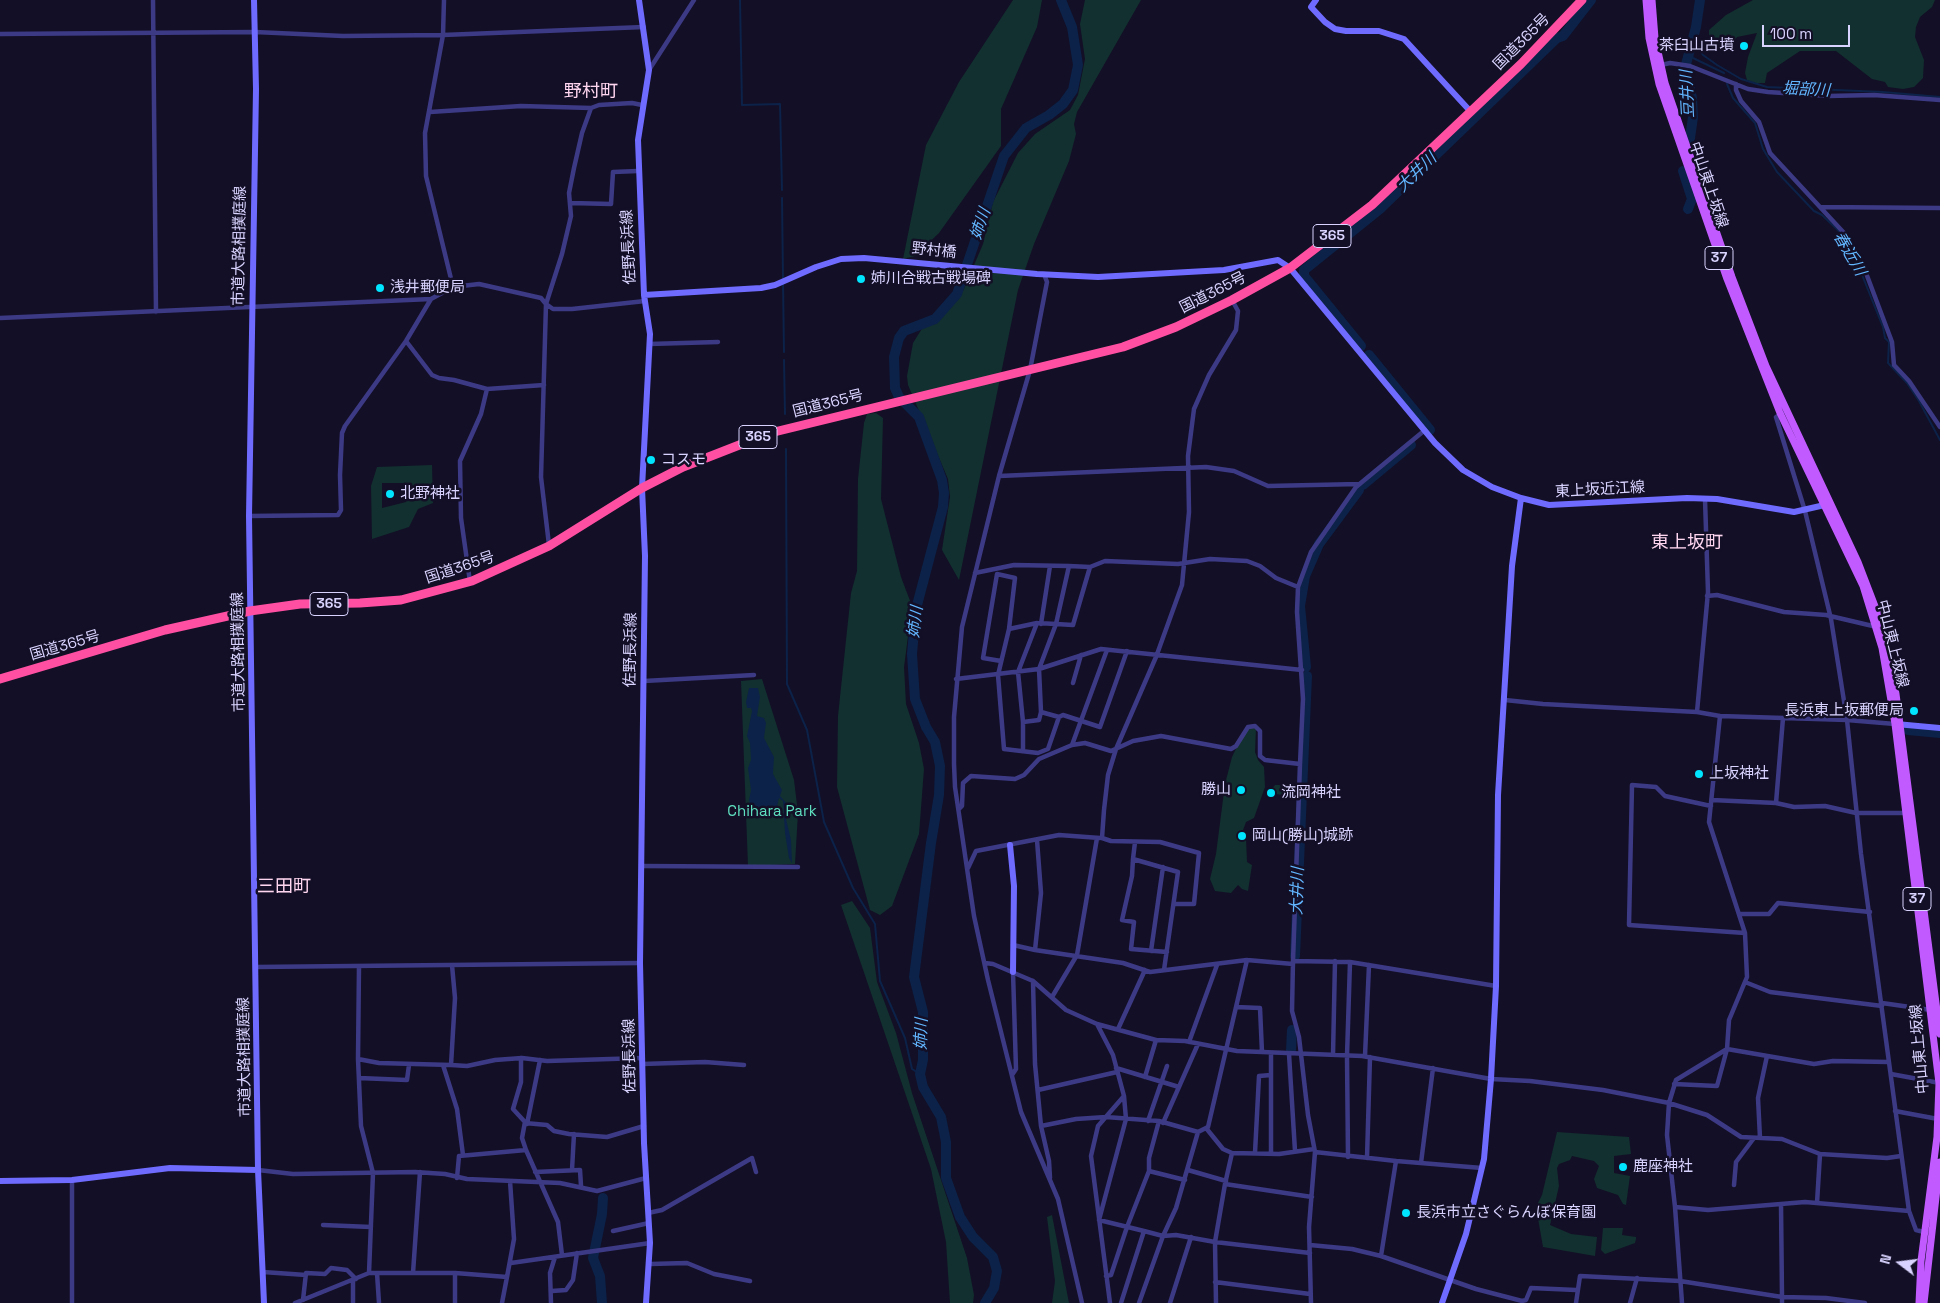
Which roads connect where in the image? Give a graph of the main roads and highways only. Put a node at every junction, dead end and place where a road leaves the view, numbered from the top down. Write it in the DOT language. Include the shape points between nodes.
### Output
graph roads {
  1 [pos="1582,0"];
  2 [pos="1646,0"];
  3 [pos="1652,0"];
  4 [pos="1658,67"];
  5 [pos="0,679"];
  6 [pos="1909,813"];
  7 [pos="1940,1034"];
  8 [pos="1939,1083"];
  9 [pos="1939,1119"];
  10 [pos="1940,1162"];
  11 [pos="1919,1303"];
  12 [pos="1924,1303"];
  1 -- 5 [label="highway, 国道365号 / 365" via="1471,112 1372,205 1290,268 1176,327 1124,347 770,433 682,467 549,546 470,582 401,600 300,604 250,611 165,630"];
  2 -- 4 [label="main road, 中山東上坂線 / 37" via="1647,22"];
  3 -- 4 [label="main road, 中山東上坂線 / 37"];
  4 -- 6 [label="main road, 中山東上坂線 / 37" via="1727,279 1880,627 1898,724"];
  6 -- 7 [label="main road, 中山東上坂線 / 37"];
  6 -- 8 [label="main road, 中山東上坂線 / 37"];
  8 -- 9 [label="main road, 中山東上坂線 / 37"];
  9 -- 11 [label="main road, 中山東上坂線 / 37" via="1924,1232"];
  10 -- 12 [label="main road"];
}
